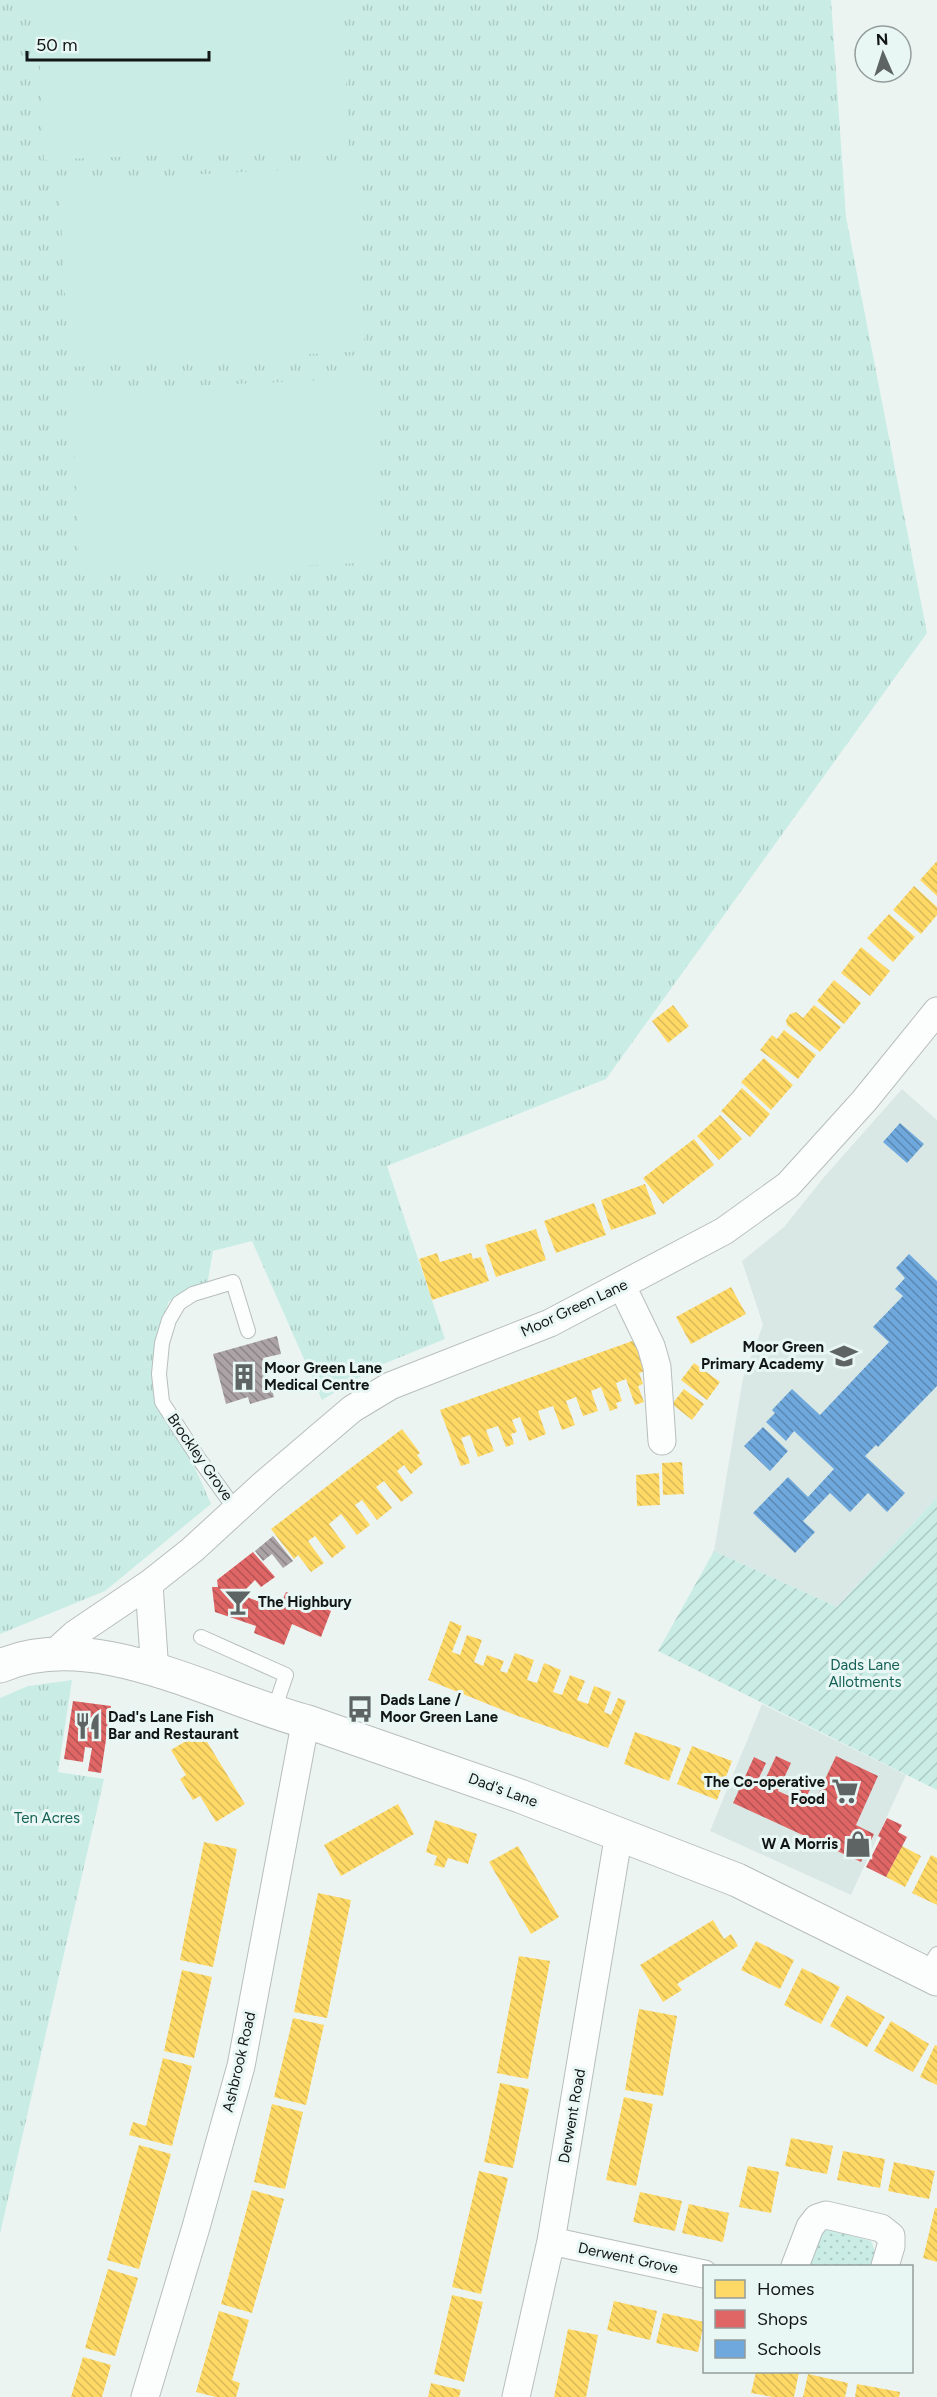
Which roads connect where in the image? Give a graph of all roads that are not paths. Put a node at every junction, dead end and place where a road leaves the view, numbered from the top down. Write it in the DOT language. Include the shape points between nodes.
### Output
graph roads {
  1 [pos="937,1011"];
  2 [pos="622,1286"];
  3 [pos="248,1331"];
  4 [pos="662,1441"];
  5 [pos="236,1510"];
  6 [pos="149,1584"];
  7 [pos="201,1637"];
  8 [pos="52,1654"];
  9 [pos="0,1666"];
  10 [pos="158,1671"];
  11 [pos="273,1713"];
  12 [pos="308,1722"];
  13 [pos="619,1833"];
  14 [pos="933,1969"];
  15 [pos="551,2241"];
  16 [pos="795,2265"];
  17 [pos="885,2265"];
  18 [pos="703,2274"];
  19 [pos="145,2397"];
  20 [pos="516,2397"];
  1 -- 2 [label="street, Moor Green Lane" via="864,1101 788,1185 724,1231"];
  2 -- 4 [label="street" via="657,1367"];
  2 -- 5 [label="street, Moor Green Lane" via="550,1323 390,1386 352,1409"];
  3 -- 5 [label="lane, Brockley Grove" via="233,1282 193,1294 179,1303 169,1320 159,1374 162,1402"];
  5 -- 6 [label="street, Moor Green Lane"];
  6 -- 8 [label="street, Moor Green Lane"];
  6 -- 10 [label="street"];
  7 -- 11 [label="lane" via="286,1675"];
  8 -- 9 [label="street"];
  8 -- 10 [label="street, Dad's Lane" via="95,1655"];
  10 -- 11 [label="street, Dad's Lane"];
  11 -- 12 [label="street, Dad's Lane"];
  12 -- 13 [label="street, Dad's Lane"];
  12 -- 19 [label="street, Ashbrook Road" via="241,2066"];
  13 -- 14 [label="street, Dad's Lane" via="737,1880"];
  13 -- 15 [label="street, Derwent Road"];
  15 -- 18 [label="street, Derwent Grove"];
  15 -- 20 [label="street, Derwent Road"];
  16 -- 17 [label="street" via="810,2227 826,2215 886,2231 891,2236 891,2246"];
}
